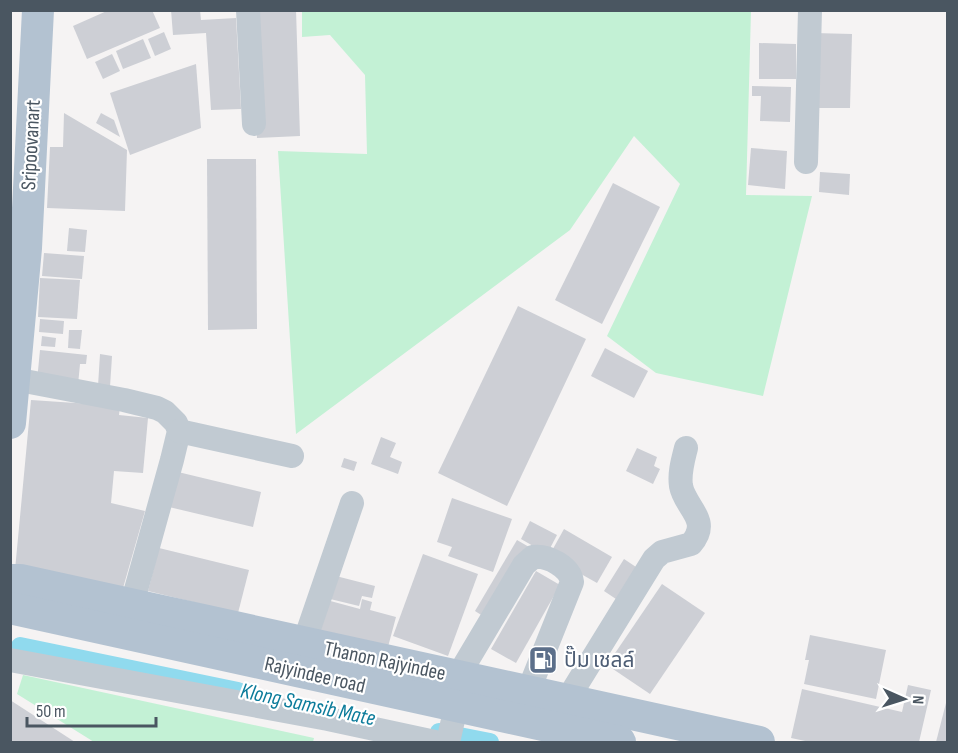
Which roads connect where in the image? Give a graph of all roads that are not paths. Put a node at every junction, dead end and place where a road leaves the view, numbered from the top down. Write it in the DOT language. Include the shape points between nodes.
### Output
graph roads {
  1 [pos="38,10"];
  2 [pos="248,10"];
  3 [pos="810,10"];
  4 [pos="254,124"];
  5 [pos="806,162"];
  6 [pos="15,379"];
  7 [pos="10,423"];
  8 [pos="179,431"];
  9 [pos="686,448"];
  10 [pos="292,456"];
  11 [pos="352,503"];
  12 [pos="10,580"];
  13 [pos="132,604"];
  14 [pos="10,608"];
  15 [pos="304,643"];
  16 [pos="10,660"];
  17 [pos="458,676"];
  18 [pos="528,692"];
  19 [pos="567,700"];
  20 [pos="455,712"];
  21 [pos="435,742"];
  22 [pos="448,742"];
  23 [pos="620,742"];
  24 [pos="759,742"];
  1 -- 6 [label="main road, Sripoovanart"];
  2 -- 4 [label="street"];
  3 -- 5 [label="street"];
  6 -- 7 [label="main road, Sripoovanart"];
  6 -- 8 [label="street" via="156,408 171,417"];
  8 -- 10 [label="street"];
  8 -- 13 [label="street"];
  9 -- 19 [label="street" via="680,482 698,518 697,535 691,543 662,552 654,559"];
  11 -- 15 [label="street"];
  12 -- 13 [label="main road, Thanon Rajyindee"];
  13 -- 15 [label="main road, Thanon Rajyindee"];
  14 -- 20 [label="main road, Rajyindee road" via="165,641"];
  15 -- 17 [label="main road, Thanon Rajyindee"];
  16 -- 21 [label="street"];
  17 -- 18 [label="main road, Thanon Rajyindee"];
  17 -- 18 [label="street" via="524,565 532,557 540,557 566,570 572,582"];
  18 -- 19 [label="main road, Thanon Rajyindee"];
  19 -- 24 [label="main road, Thanon Rajyindee"];
  20 -- 22 [label="street"];
  20 -- 23 [label="main road, Rajyindee road"];
}
